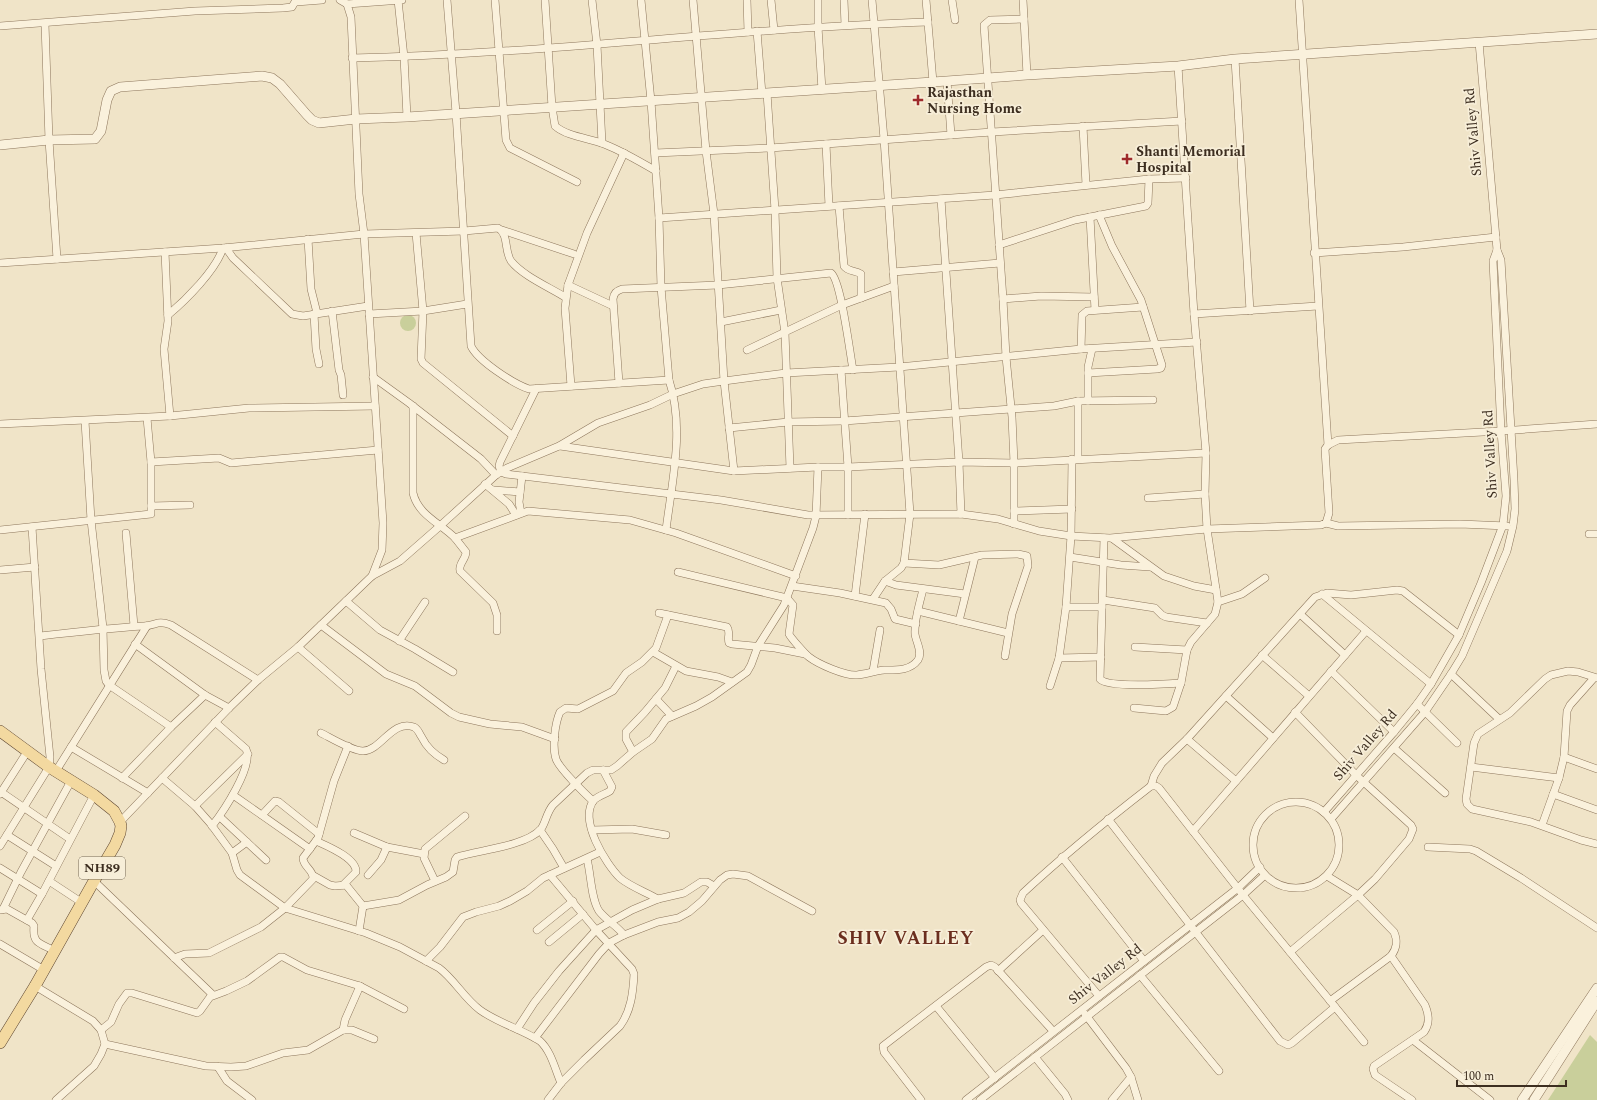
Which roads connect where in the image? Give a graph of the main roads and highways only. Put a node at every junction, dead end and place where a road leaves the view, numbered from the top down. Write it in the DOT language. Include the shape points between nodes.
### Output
graph roads {
  1 [pos="0,731"];
  2 [pos="0,1043"];
  1 -- 2 [label="main road, NH89" via="27,752 94,795 114,811 120,822 120,833 94,881"];
}
